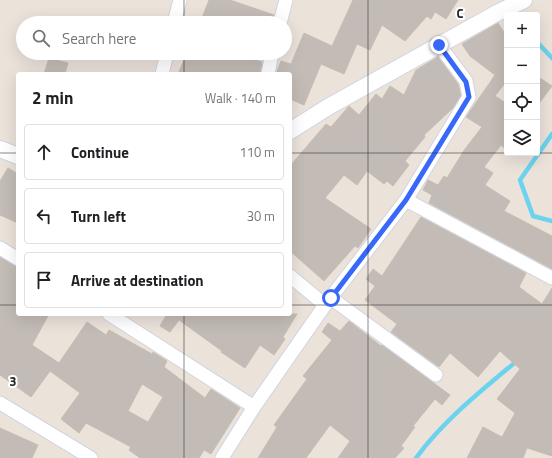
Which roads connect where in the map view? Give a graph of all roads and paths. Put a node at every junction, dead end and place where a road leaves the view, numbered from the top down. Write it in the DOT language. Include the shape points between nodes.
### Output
graph roads {
  1 [pos="180,0"];
  2 [pos="286,0"];
  3 [pos="518,3"];
  4 [pos="176,16"];
  5 [pos="282,16"];
  6 [pos="439,45"];
  7 [pos="165,60"];
  8 [pos="271,60"];
  9 [pos="162,72"];
  10 [pos="268,72"];
  11 [pos="292,130"];
  12 [pos="0,149"];
  13 [pos="16,155"];
  14 [pos="406,200"];
  15 [pos="0,248"];
  16 [pos="16,258"];
  17 [pos="292,277"];
  18 [pos="552,278"];
  19 [pos="328,302"];
  20 [pos="112,316"];
  21 [pos="436,375"];
  22 [pos="0,403"];
  23 [pos="254,407"];
  24 [pos="91,458"];
  25 [pos="222,458"];
  1 -- 4 [label="street"];
  2 -- 5 [label="street"];
  3 -- 6 [label="street"];
  6 -- 11 [label="street"];
  6 -- 14 [label="street" via="466,82 469,97"];
  7 -- 9 [label="street"];
  8 -- 10 [label="street"];
  12 -- 13 [label="street"];
  14 -- 18 [label="street"];
  14 -- 19 [label="street"];
  15 -- 16 [label="street"];
  17 -- 19 [label="street"];
  19 -- 21 [label="street"];
  19 -- 23 [label="street"];
  20 -- 23 [label="street"];
  22 -- 24 [label="street"];
  23 -- 25 [label="street"];
}
